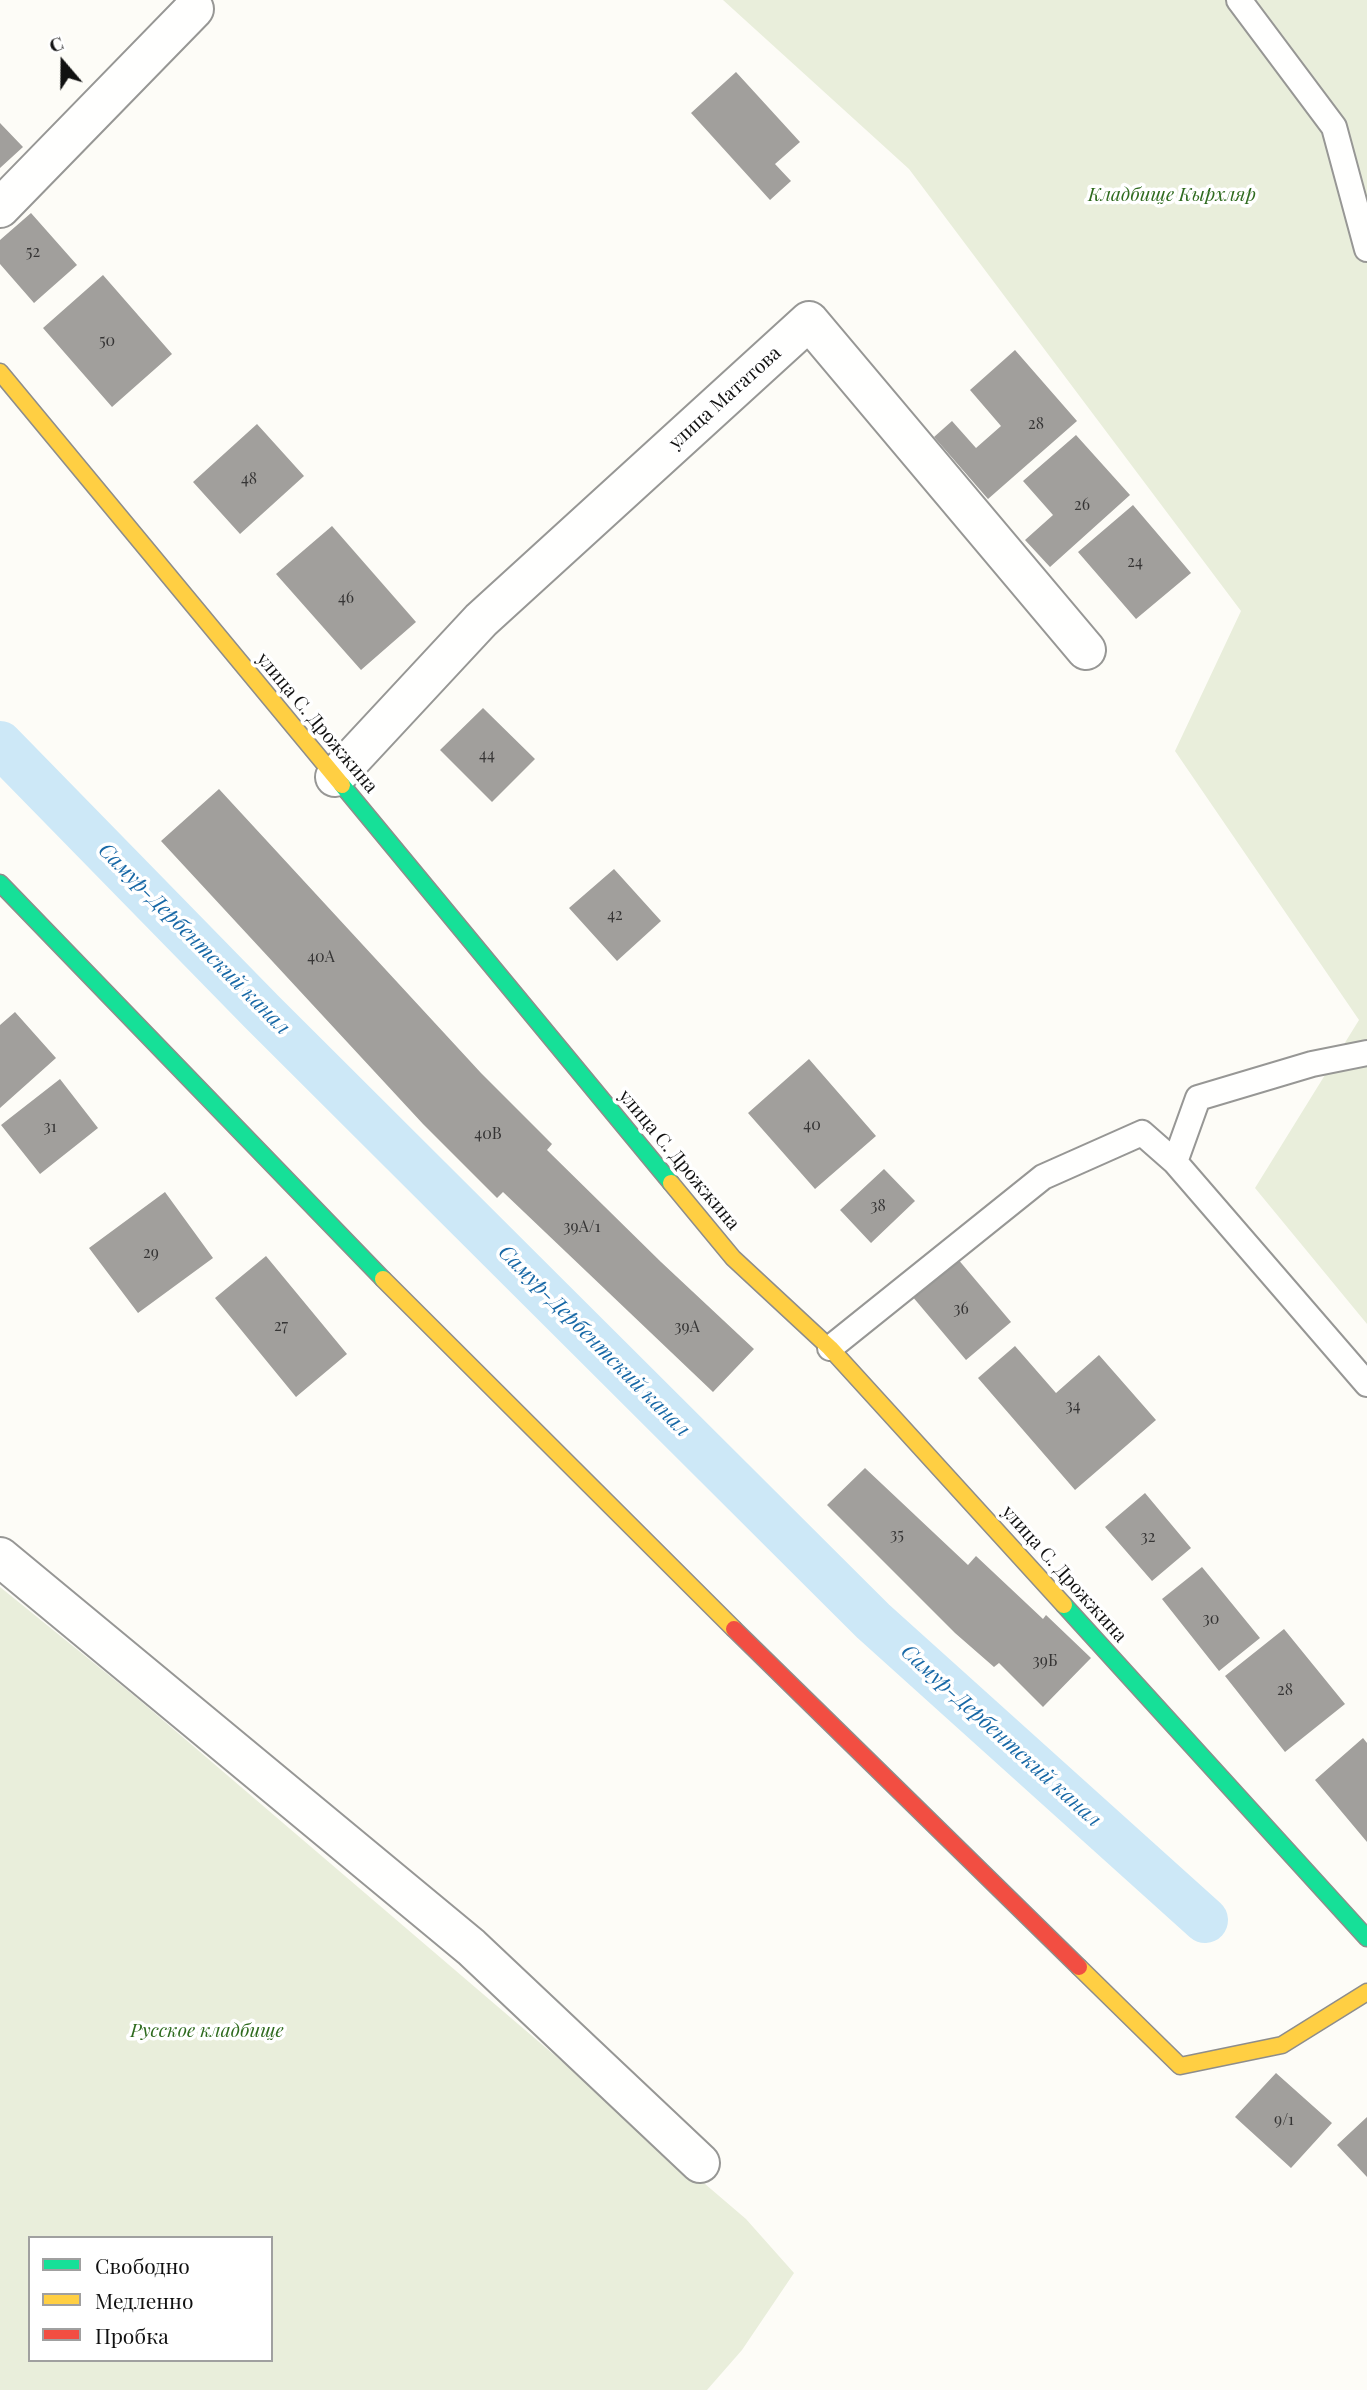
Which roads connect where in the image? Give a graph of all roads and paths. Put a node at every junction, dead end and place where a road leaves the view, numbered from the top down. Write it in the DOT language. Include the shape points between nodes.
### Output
graph roads {
  1 [pos="1239,0"];
  2 [pos="194,9"];
  3 [pos="0,208"];
  4 [pos="1367,249"];
  5 [pos="0,372"];
  6 [pos="1086,650"];
  7 [pos="335,777"];
  8 [pos="0,883"];
  9 [pos="1367,1053"];
  10 [pos="1175,1162"];
  11 [pos="830,1348"];
  12 [pos="1367,1384"];
  13 [pos="0,1557"];
  14 [pos="1367,1938"];
  15 [pos="1367,1992"];
  16 [pos="700,2163"];
  1 -- 4 [label="lane" via="1334,127"];
  2 -- 3 [label="street"];
  5 -- 7 [label="street, улица С. Дрожжина"];
  6 -- 7 [label="street, улица Мататова" via="809,321 481,620"];
  7 -- 11 [label="street, улица С. Дрожжина" via="733,1258"];
  8 -- 15 [label="street" via="352,1249 1180,2066 1282,2045"];
  9 -- 10 [label="lane" via="1312,1064 1198,1098"];
  10 -- 11 [label="lane" via="1142,1133 1043,1177"];
  10 -- 12 [label="lane"];
  11 -- 14 [label="street, улица С. Дрожжина"];
  13 -- 16 [label="street" via="471,1947"];
}
